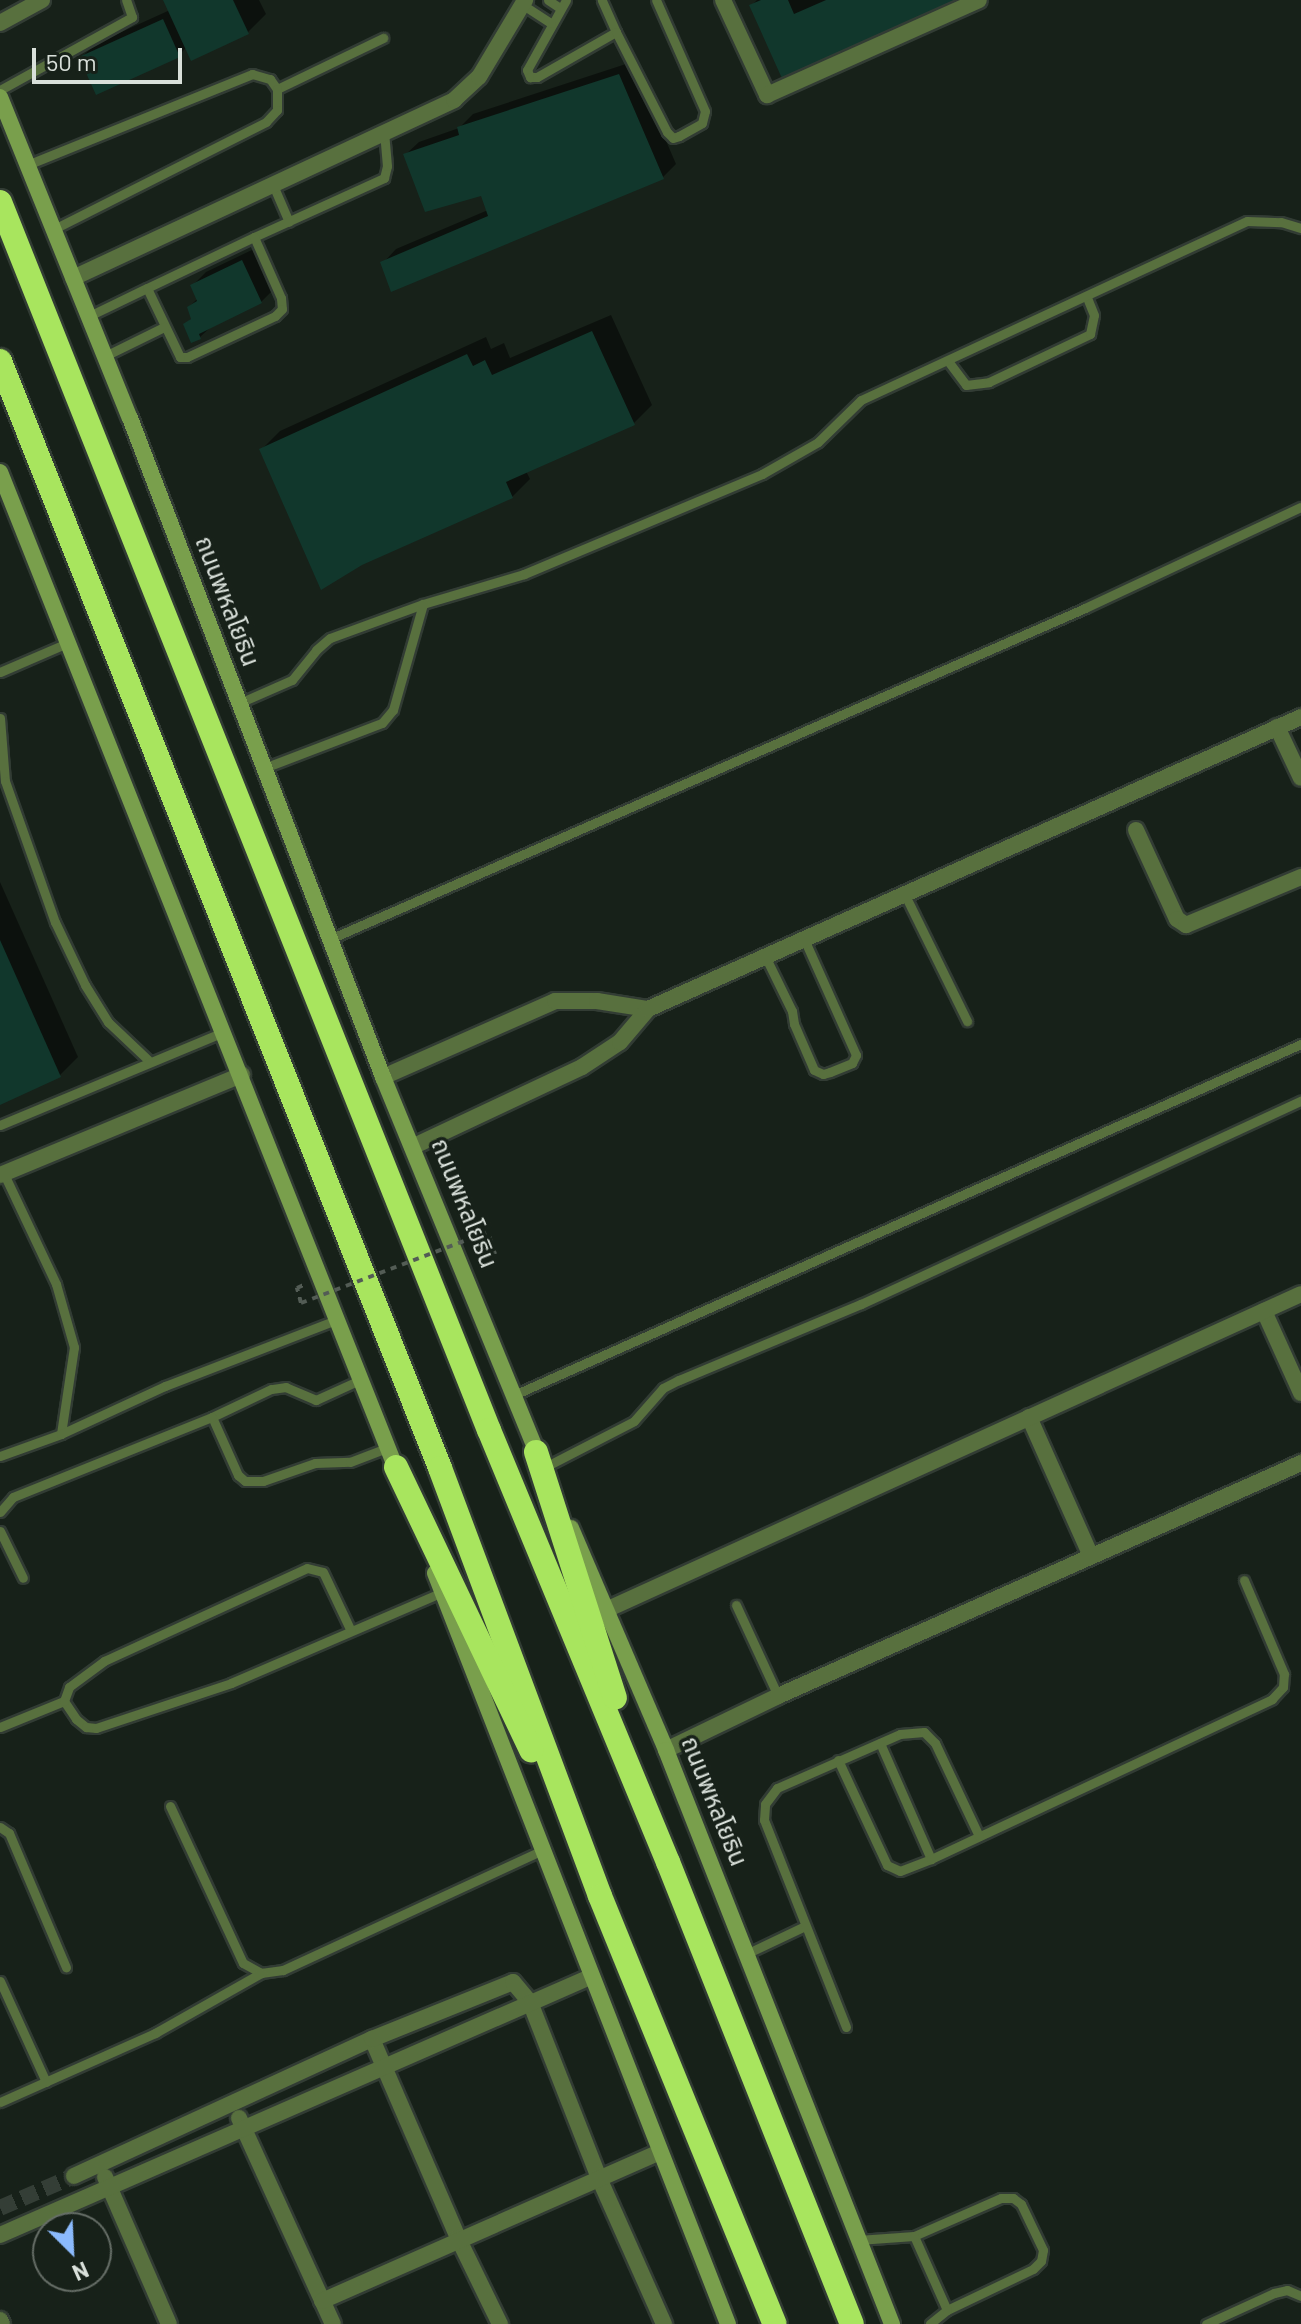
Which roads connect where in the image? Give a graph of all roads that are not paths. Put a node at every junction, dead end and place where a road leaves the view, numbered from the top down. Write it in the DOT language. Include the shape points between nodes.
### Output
graph roads {
  1 [pos="42,0"];
  2 [pos="126,0"];
  3 [pos="548,0"];
  4 [pos="602,0"];
  5 [pos="656,0"];
  6 [pos="723,0"];
  7 [pos="979,0"];
  8 [pos="524,2"];
  9 [pos="563,4"];
  10 [pos="0,23"];
  11 [pos="551,23"];
  12 [pos="616,32"];
  13 [pos="383,38"];
  14 [pos="277,89"];
  15 [pos="0,90"];
  16 [pos="0,97"];
  17 [pos="384,133"];
  18 [pos="27,165"];
  19 [pos="273,185"];
  20 [pos="0,202"];
  21 [pos="289,222"];
  22 [pos="1301,228"];
  23 [pos="54,229"];
  24 [pos="254,237"];
  25 [pos="73,278"];
  26 [pos="147,288"];
  27 [pos="1087,298"];
  28 [pos="89,316"];
  29 [pos="164,327"];
  30 [pos="105,356"];
  31 [pos="0,361"];
  32 [pos="948,361"];
  33 [pos="0,472"];
  34 [pos="6,501"];
  35 [pos="1301,507"];
  36 [pos="423,604"];
  37 [pos="67,643"];
  38 [pos="0,672"];
  39 [pos="237,704"];
  40 [pos="1301,717"];
  41 [pos="0,718"];
  42 [pos="1277,727"];
  43 [pos="264,768"];
  44 [pos="1301,778"];
  45 [pos="1136,830"];
  46 [pos="1301,877"];
  47 [pos="904,893"];
  48 [pos="330,939"];
  49 [pos="804,939"];
  50 [pos="765,956"];
  51 [pos="648,1009"];
  52 [pos="967,1021"];
  53 [pos="223,1032"];
  54 [pos="1301,1044"];
  55 [pos="148,1060"];
  56 [pos="242,1075"];
  57 [pos="383,1077"];
  58 [pos="1301,1101"];
  59 [pos="0,1125"];
  60 [pos="412,1147"];
  61 [pos="2,1174"];
  62 [pos="1301,1294"];
  63 [pos="1264,1311"];
  64 [pos="339,1319"];
  65 [pos="362,1379"];
  66 [pos="1301,1393"];
  67 [pos="514,1395"];
  68 [pos="212,1417"];
  69 [pos="1029,1417"];
  70 [pos="61,1434"];
  71 [pos="0,1456"];
  72 [pos="392,1457"];
  73 [pos="541,1460"];
  74 [pos="1301,1463"];
  75 [pos="0,1512"];
  76 [pos="0,1531"];
  77 [pos="1091,1556"];
  78 [pos="23,1578"];
  79 [pos="1244,1580"];
  80 [pos="442,1592"];
  81 [pos="736,1605"];
  82 [pos="606,1610"];
  83 [pos="351,1631"];
  84 [pos="778,1696"];
  85 [pos="64,1701"];
  86 [pos="0,1727"];
  87 [pos="880,1743"];
  88 [pos="666,1750"];
  89 [pos="838,1760"];
  90 [pos="170,1806"];
  91 [pos="0,1827"];
  92 [pos="979,1836"];
  93 [pos="541,1851"];
  94 [pos="931,1859"];
  95 [pos="668,1862"];
  96 [pos="600,1896"];
  97 [pos="805,1926"];
  98 [pos="746,1954"];
  99 [pos="66,1967"];
  100 [pos="261,1973"];
  101 [pos="590,1977"];
  102 [pos="0,1981"];
  103 [pos="530,2002"];
  104 [pos="846,2027"];
  105 [pos="372,2039"];
  106 [pos="384,2066"];
  107 [pos="46,2082"];
  108 [pos="0,2102"];
  109 [pos="231,2103"];
  110 [pos="243,2127"];
  111 [pos="660,2152"];
  112 [pos="99,2165"];
  113 [pos="74,2176"];
  114 [pos="599,2178"];
  115 [pos="109,2186"];
  116 [pos="0,2235"];
  117 [pos="914,2236"];
  118 [pos="458,2238"];
  119 [pos="858,2240"];
  120 [pos="1301,2296"];
  121 [pos="322,2301"];
  122 [pos="947,2310"];
  123 [pos="169,2324"];
  124 [pos="333,2324"];
  125 [pos="500,2324"];
  126 [pos="664,2324"];
  127 [pos="728,2324"];
  128 [pos="775,2324"];
  129 [pos="852,2324"];
  130 [pos="892,2324"];
  131 [pos="930,2324"];
  132 [pos="1206,2324"];
  1 -- 10 [label="street"];
  2 -- 15 [label="lane" via="132,17"];
  3 -- 9 [label="lane"];
  4 -- 12 [label="lane"];
  5 -- 12 [label="lane" via="705,111 702,123 673,138 667,132"];
  6 -- 7 [label="street" via="767,95"];
  8 -- 11 [label="lane"];
  8 -- 17 [label="street" via="479,77 454,100"];
  9 -- 11 [label="lane"];
  11 -- 12 [label="lane" via="527,70 530,77"];
  13 -- 14 [label="lane"];
  14 -- 18 [label="lane" via="270,79 252,74"];
  14 -- 23 [label="lane" via="277,110 266,122"];
  16 -- 18 [label="main road, ถนนพหลโยธิน"];
  17 -- 19 [label="street"];
  17 -- 21 [label="lane" via="384,178"];
  18 -- 23 [label="main road, ถนนพหลโยธิน"];
  19 -- 21 [label="lane"];
  19 -- 25 [label="street"];
  20 -- 95 [label="highway" via="489,1430"];
  21 -- 24 [label="lane"];
  22 -- 27 [label="lane" via="1247,221"];
  23 -- 25 [label="main road, ถนนพหลโยธิน"];
  24 -- 26 [label="lane"];
  24 -- 29 [label="lane" via="282,309 187,357 176,353"];
  25 -- 28 [label="main road, ถนนพหลโยธิน"];
  26 -- 28 [label="lane"];
  26 -- 29 [label="lane"];
  27 -- 32 [label="lane"];
  27 -- 32 [label="lane" via="1094,315 1090,334 989,382 966,385"];
  28 -- 30 [label="main road, ถนนพหลโยธิน"];
  29 -- 30 [label="lane"];
  30 -- 39 [label="main road, ถนนพหลโยธิน"];
  31 -- 96 [label="highway" via="440,1468"];
  32 -- 36 [label="lane" via="861,400 818,442 762,474 524,574"];
  33 -- 34 [label="main road"];
  34 -- 37 [label="main road"];
  35 -- 48 [label="lane" via="1085,608"];
  36 -- 39 [label="lane" via="330,638 292,680"];
  36 -- 43 [label="lane" via="393,710 382,723"];
  37 -- 38 [label="lane"];
  37 -- 53 [label="main road"];
  39 -- 43 [label="main road, ถนนพหลโยธิน"];
  40 -- 42 [label="street"];
  41 -- 55 [label="lane" via="5,781 55,922 108,1022"];
  42 -- 44 [label="street"];
  42 -- 47 [label="street"];
  43 -- 48 [label="main road, ถนนพหลโยธิน"];
  45 -- 46 [label="street" via="1177,919 1186,925"];
  47 -- 49 [label="street"];
  47 -- 52 [label="lane"];
  48 -- 57 [label="main road, ถนนพหลโยธิน"];
  49 -- 50 [label="street"];
  49 -- 50 [label="lane" via="856,1055 841,1068 823,1074 814,1070"];
  50 -- 51 [label="street"];
  51 -- 57 [label="street" via="555,1001"];
  51 -- 60 [label="street" via="620,1042 582,1067"];
  53 -- 55 [label="lane"];
  53 -- 56 [label="main road"];
  54 -- 67 [label="lane"];
  55 -- 59 [label="lane"];
  56 -- 61 [label="street"];
  56 -- 64 [label="main road"];
  57 -- 60 [label="main road, ถนนพหลโยธิน"];
  58 -- 73 [label="lane" via="861,1304 679,1380 663,1388 634,1421"];
  60 -- 67 [label="main road, ถนนพหลโยธิน"];
  61 -- 70 [label="lane" via="56,1284 74,1347"];
  62 -- 63 [label="street"];
  63 -- 66 [label="street"];
  63 -- 69 [label="street"];
  64 -- 65 [label="main road"];
  64 -- 70 [label="lane" via="165,1386"];
  65 -- 68 [label="lane" via="316,1400 286,1387 271,1389"];
  65 -- 72 [label="main road"];
  67 -- 73 [label="main road, ถนนพหลโยธิน"];
  68 -- 72 [label="lane" via="245,1481 263,1481 315,1463"];
  68 -- 75 [label="lane" via="13,1497"];
  69 -- 77 [label="street"];
  69 -- 82 [label="street"];
  70 -- 71 [label="lane"];
  72 -- 80 [label="main road"];
  72 -- 96 [label="highway"];
  73 -- 82 [label="main road, ถนนพหลโยธิน"];
  73 -- 95 [label="highway"];
  74 -- 77 [label="street"];
  76 -- 78 [label="lane"];
  77 -- 84 [label="street"];
  79 -- 92 [label="lane" via="1284,1674 1283,1687 1272,1699"];
  80 -- 83 [label="lane"];
  80 -- 93 [label="main road"];
  81 -- 84 [label="lane"];
  82 -- 88 [label="main road, ถนนพหลโยธิน"];
  83 -- 85 [label="lane" via="231,1683 96,1728 76,1719"];
  83 -- 85 [label="lane" via="323,1572 307,1568 104,1661 69,1687"];
  84 -- 88 [label="street"];
  85 -- 86 [label="lane"];
  87 -- 89 [label="lane"];
  87 -- 92 [label="lane" via="924,1732 935,1743"];
  87 -- 94 [label="lane"];
  88 -- 98 [label="main road, ถนนพหลโยธิน"];
  89 -- 94 [label="lane" via="887,1865 900,1871"];
  89 -- 97 [label="lane" via="777,1788 765,1804 764,1820"];
  90 -- 100 [label="lane" via="243,1963"];
  91 -- 99 [label="lane" via="9,1833"];
  92 -- 94 [label="lane"];
  93 -- 100 [label="lane" via="283,1970"];
  93 -- 101 [label="main road"];
  95 -- 129 [label="highway"];
  96 -- 128 [label="highway"];
  97 -- 98 [label="lane"];
  97 -- 104 [label="lane"];
  98 -- 119 [label="main road, ถนนพหลโยธิน"];
  100 -- 107 [label="lane" via="155,2033"];
  101 -- 103 [label="street"];
  101 -- 111 [label="main road"];
  102 -- 107 [label="lane"];
  103 -- 105 [label="street" via="513,1982 502,1984"];
  103 -- 106 [label="street"];
  103 -- 114 [label="street"];
  105 -- 106 [label="street"];
  105 -- 109 [label="street"];
  106 -- 110 [label="street"];
  106 -- 118 [label="street"];
  107 -- 108 [label="lane"];
  109 -- 110 [label="street"];
  109 -- 112 [label="street"];
  110 -- 115 [label="street"];
  110 -- 121 [label="street"];
  111 -- 114 [label="street"];
  111 -- 127 [label="main road"];
  112 -- 113 [label="street"];
  112 -- 115 [label="street"];
  114 -- 118 [label="street"];
  114 -- 126 [label="street"];
  115 -- 116 [label="street"];
  115 -- 123 [label="street"];
  117 -- 119 [label="lane"];
  117 -- 122 [label="lane"];
  117 -- 122 [label="lane" via="1001,2198 1013,2198 1043,2250 1033,2269"];
  118 -- 121 [label="street"];
  118 -- 125 [label="street"];
  119 -- 130 [label="main road, ถนนพหลโยธิน"];
  120 -- 132 [label="lane" via="1287,2290 1274,2293"];
  121 -- 124 [label="street"];
  122 -- 131 [label="lane"];
}
